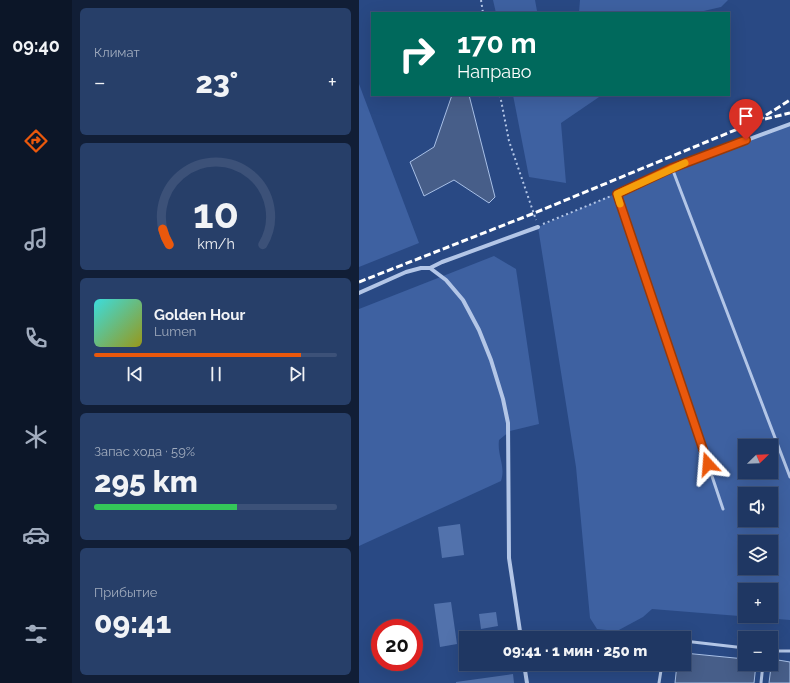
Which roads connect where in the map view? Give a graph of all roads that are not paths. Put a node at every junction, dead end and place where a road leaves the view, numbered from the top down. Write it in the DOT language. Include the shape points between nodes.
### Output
graph roads {
  1 [pos="790,124"];
  2 [pos="672,168"];
  3 [pos="617,194"];
  4 [pos="538,226"];
  5 [pos="430,268"];
  6 [pos="359,293"];
  7 [pos="790,477"];
  8 [pos="723,509"];
  9 [pos="520,631"];
  10 [pos="691,642"];
  11 [pos="738,647"];
  12 [pos="778,651"];
  13 [pos="790,652"];
  14 [pos="525,671"];
  15 [pos="661,671"];
  16 [pos="762,671"];
  17 [pos="527,683"];
  18 [pos="659,683"];
  19 [pos="761,683"];
  1 -- 2 [label="street"];
  2 -- 3 [label="street"];
  2 -- 7 [label="lane"];
  3 -- 8 [label="lane"];
  4 -- 5 [label="street"];
  5 -- 6 [label="street" via="406,272"];
  5 -- 9 [label="street" via="446,280 466,306 488,352 503,399 508,423 509,558"];
  10 -- 11 [label="lane"];
  12 -- 13 [label="lane"];
  14 -- 17 [label="street"];
  15 -- 18 [label="lane"];
  16 -- 19 [label="lane"];
}
